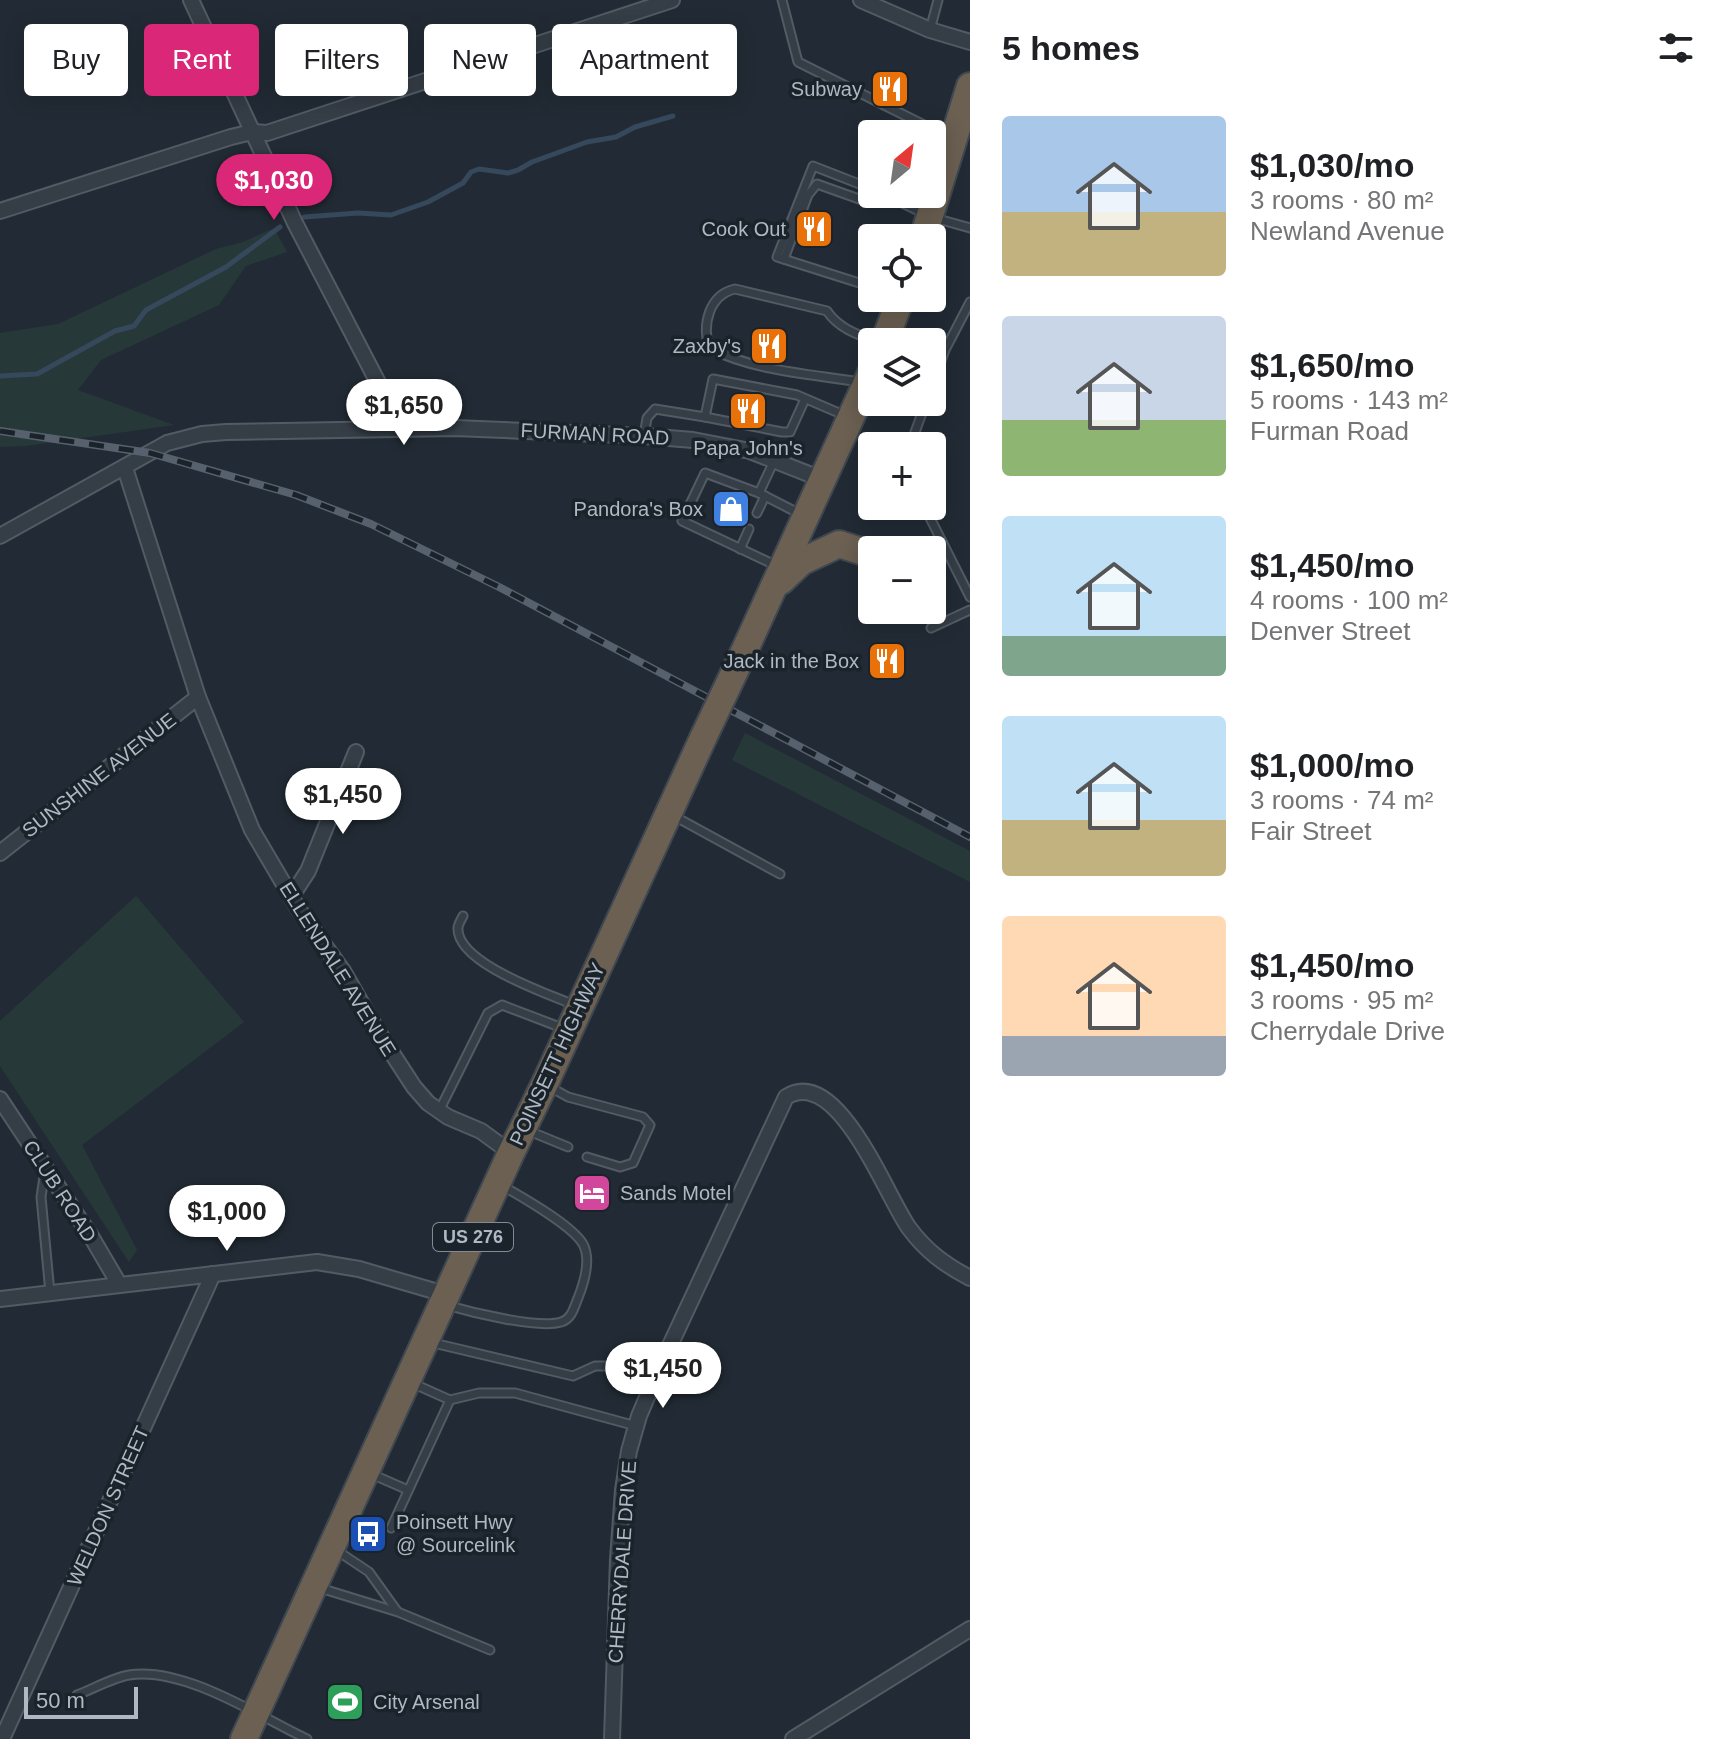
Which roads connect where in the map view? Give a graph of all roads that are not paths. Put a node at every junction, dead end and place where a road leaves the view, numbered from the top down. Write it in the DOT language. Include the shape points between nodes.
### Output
graph roads {
  1 [pos="191,0"];
  2 [pos="672,0"];
  3 [pos="782,0"];
  4 [pos="861,0"];
  5 [pos="938,0"];
  6 [pos="930,30"];
  7 [pos="970,42"];
  8 [pos="970,86"];
  9 [pos="252,132"];
  10 [pos="955,141"];
  11 [pos="858,185"];
  12 [pos="858,199"];
  13 [pos="902,208"];
  14 [pos="0,211"];
  15 [pos="923,224"];
  16 [pos="928,224"];
  17 [pos="946,227"];
  18 [pos="970,228"];
  19 [pos="784,259"];
  20 [pos="858,283"];
  21 [pos="970,302"];
  22 [pos="858,332"];
  23 [pos="946,348"];
  24 [pos="858,376"];
  25 [pos="805,399"];
  26 [pos="858,402"];
  27 [pos="705,417"];
  28 [pos="851,418"];
  29 [pos="397,428"];
  30 [pos="644,436"];
  31 [pos="774,461"];
  32 [pos="125,468"];
  33 [pos="824,480"];
  34 [pos="762,494"];
  35 [pos="757,513"];
  36 [pos="806,518"];
  37 [pos="931,520"];
  38 [pos="749,529"];
  39 [pos="0,536"];
  40 [pos="740,549"];
  41 [pos="858,550"];
  42 [pos="778,579"];
  43 [pos="970,597"];
  44 [pos="970,610"];
  45 [pos="931,628"];
  46 [pos="198,697"];
  47 [pos="356,752"];
  48 [pos="669,813"];
  49 [pos="0,853"];
  50 [pos="780,874"];
  51 [pos="291,897"];
  52 [pos="463,916"];
  53 [pos="575,1019"];
  54 [pos="544,1085"];
  55 [pos="0,1099"];
  56 [pos="439,1111"];
  57 [pos="523,1128"];
  58 [pos="568,1147"];
  59 [pos="511,1153"];
  60 [pos="587,1157"];
  61 [pos="45,1168"];
  62 [pos="498,1182"];
  63 [pos="213,1274"];
  64 [pos="970,1278"];
  65 [pos="119,1284"];
  66 [pos="50,1293"];
  67 [pos="0,1299"];
  68 [pos="446,1300"];
  69 [pos="427,1341"];
  70 [pos="655,1381"];
  71 [pos="408,1382"];
  72 [pos="450,1400"];
  73 [pos="636,1426"];
  74 [pos="367,1472"];
  75 [pos="408,1490"];
  76 [pos="391,1528"];
  77 [pos="332,1548"];
  78 [pos="314,1586"];
  79 [pos="398,1612"];
  80 [pos="970,1629"];
  81 [pos="490,1650"];
  82 [pos="77,1695"];
  83 [pos="256,1714"];
  84 [pos="2,1739"];
  85 [pos="244,1739"];
  86 [pos="307,1739"];
  87 [pos="612,1739"];
  88 [pos="793,1739"];
  1 -- 9 [label="street"];
  2 -- 9 [label="street" via="267,133"];
  3 -- 10 [label="lane" via="798,62"];
  4 -- 6 [label="street"];
  5 -- 6 [label="lane"];
  6 -- 7 [label="street"];
  8 -- 10 [label="highway"];
  9 -- 14 [label="street"];
  9 -- 29 [label="street"];
  10 -- 16 [label="highway"];
  11 -- 19 [label="lane" via="813,166 777,257"];
  12 -- 19 [label="lane" via="817,184"];
  13 -- 15 [label="lane"];
  17 -- 18 [label="lane"];
  19 -- 20 [label="lane"];
  21 -- 23 [label="lane"];
  22 -- 24 [label="lane" via="834,322 827,311 735,289 714,301 705,335 709,348 726,357"];
  25 -- 27 [label="lane" via="790,432"];
  25 -- 27 [label="lane" via="713,379"];
  25 -- 28 [label="lane"];
  26 -- 28 [label="highway, POINSETT HIGHWAY / US 276"];
  27 -- 30 [label="lane" via="655,409 647,418"];
  28 -- 33 [label="highway, POINSETT HIGHWAY / US 276"];
  29 -- 30 [label="street, FURMAN ROAD"];
  29 -- 32 [label="street, FURMAN ROAD" via="202,434 167,443"];
  30 -- 31 [label="street, FURMAN ROAD" via="725,446"];
  31 -- 33 [label="street, FURMAN ROAD"];
  31 -- 34 [label="lane"];
  32 -- 39 [label="street, FURMAN ROAD"];
  32 -- 46 [label="street, ELLENDALE AVENUE"];
  33 -- 36 [label="highway, POINSETT HIGHWAY / US 276"];
  34 -- 35 [label="lane"];
  34 -- 36 [label="lane"];
  34 -- 40 [label="lane" via="705,473 682,521"];
  36 -- 42 [label="highway, POINSETT HIGHWAY / US 276"];
  37 -- 43 [label="lane"];
  38 -- 40 [label="lane"];
  40 -- 42 [label="lane"];
  41 -- 42 [label="highway" via="839,544"];
  42 -- 48 [label="highway, POINSETT HIGHWAY / US 276, bridge"];
  44 -- 45 [label="lane"];
  46 -- 49 [label="street, SUNSHINE AVENUE"];
  46 -- 51 [label="street, ELLENDALE AVENUE" via="252,830"];
  47 -- 51 [label="street" via="308,871"];
  48 -- 50 [label="lane"];
  48 -- 53 [label="highway, POINSETT HIGHWAY / US 276"];
  51 -- 56 [label="street, ELLENDALE AVENUE" via="414,1087"];
  52 -- 53 [label="lane" via="461,939 491,967"];
  53 -- 54 [label="highway, POINSETT HIGHWAY / US 276"];
  53 -- 56 [label="lane" via="495,1007"];
  54 -- 57 [label="highway, POINSETT HIGHWAY / US 276"];
  54 -- 60 [label="lane" via="568,1097 643,1117 650,1125 633,1163 620,1167"];
  55 -- 61 [label="street, CLUB ROAD"];
  56 -- 59 [label="street, ELLENDALE AVENUE"];
  57 -- 58 [label="lane"];
  57 -- 59 [label="highway, POINSETT HIGHWAY / US 276"];
  59 -- 62 [label="highway, POINSETT HIGHWAY / US 276"];
  61 -- 65 [label="street, CLUB ROAD"];
  61 -- 66 [label="lane" via="41,1197"];
  62 -- 68 [label="highway, POINSETT HIGHWAY / US 276"];
  62 -- 68 [label="lane" via="583,1244 582,1287 570,1317 562,1322 522,1320 470,1312"];
  63 -- 65 [label="street"];
  63 -- 68 [label="street" via="329,1263"];
  63 -- 84 [label="street, WELDON STREET"];
  64 -- 70 [label="street, CHERRYDALE DRIVE" via="931,1254 907,1226 866,1149 840,1114 813,1093 798,1091 782,1103"];
  65 -- 66 [label="street"];
  66 -- 67 [label="street"];
  68 -- 69 [label="highway, POINSETT HIGHWAY / US 276"];
  69 -- 70 [label="lane" via="573,1376 607,1366"];
  69 -- 71 [label="highway, POINSETT HIGHWAY / US 276"];
  70 -- 73 [label="street, CHERRYDALE DRIVE"];
  71 -- 72 [label="lane"];
  71 -- 74 [label="highway, POINSETT HIGHWAY / US 276"];
  72 -- 73 [label="lane" via="515,1393"];
  72 -- 75 [label="lane"];
  73 -- 87 [label="street, CHERRYDALE DRIVE" via="623,1490"];
  74 -- 75 [label="lane"];
  74 -- 77 [label="highway, POINSETT HIGHWAY / US 276"];
  75 -- 76 [label="lane"];
  77 -- 78 [label="highway, POINSETT HIGHWAY / US 276"];
  77 -- 79 [label="lane" via="369,1572"];
  78 -- 79 [label="lane"];
  78 -- 83 [label="highway, POINSETT HIGHWAY / US 276"];
  79 -- 81 [label="lane"];
  80 -- 88 [label="street"];
  82 -- 83 [label="lane" via="128,1675 165,1675"];
  83 -- 85 [label="highway, POINSETT HIGHWAY / US 276"];
  83 -- 86 [label="lane"];
}
